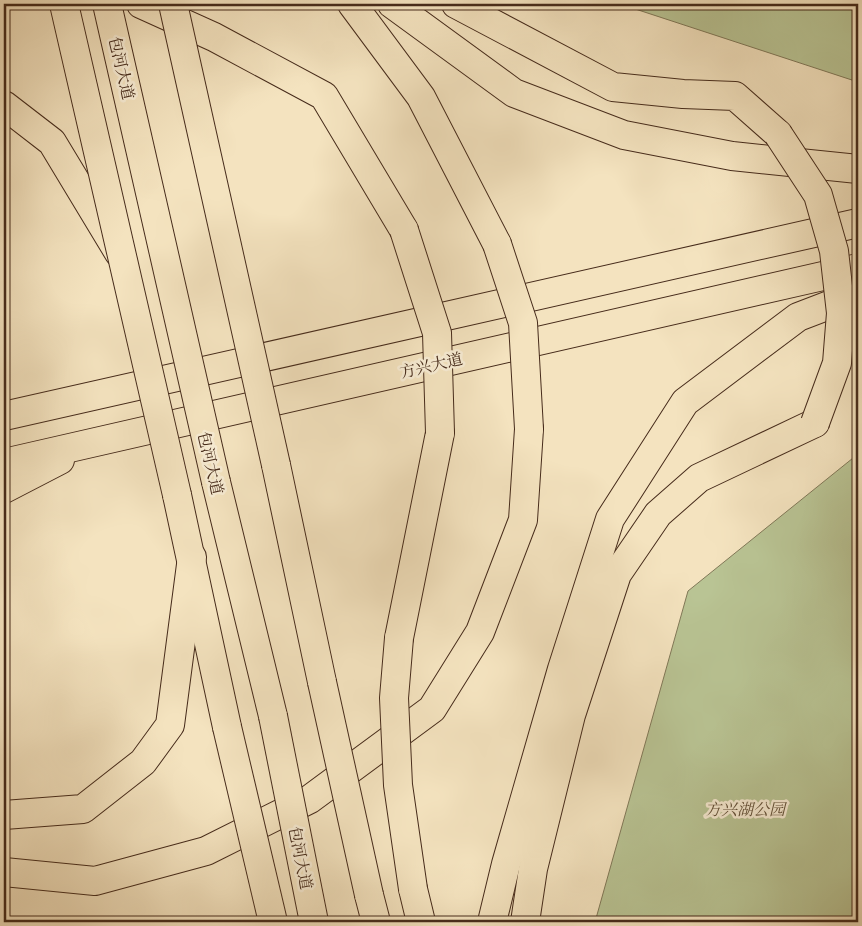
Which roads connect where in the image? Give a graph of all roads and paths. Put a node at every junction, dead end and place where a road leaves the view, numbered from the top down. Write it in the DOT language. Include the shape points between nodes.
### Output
graph roads {
  1 [pos="64,4"];
  2 [pos="107,4"];
  3 [pos="140,4"];
  4 [pos="173,4"];
  5 [pos="352,4"];
  6 [pos="392,4"];
  7 [pos="456,4"];
  8 [pos="4,105"];
  9 [pos="858,169"];
  10 [pos="858,223"];
  11 [pos="122,258"];
  12 [pos="858,268"];
  13 [pos="858,294"];
  14 [pos="4,400"];
  15 [pos="78,400"];
  16 [pos="4,416"];
  17 [pos="92,442"];
  18 [pos="4,463"];
  19 [pos="4,489"];
  20 [pos="192,557"];
  21 [pos="4,815"];
  22 [pos="4,872"];
  23 [pos="273,922"];
  24 [pos="314,922"];
  25 [pos="376,922"];
  26 [pos="421,922"];
  27 [pos="492,922"];
  28 [pos="525,922"];
  1 -- 11 [label="main road, bridge"];
  2 -- 24 [label="main road, 包河大道, bridge" via="273,716"];
  3 -- 26 [label="main road, bridge" via="214,37 324,96 404,230 437,333 440,433 399,638 394,698 398,785"];
  4 -- 25 [label="main road, bridge"];
  5 -- 22 [label="main road, bridge" via="420,97 497,244 523,323 529,429 523,520 480,632 432,709 310,799 206,851 95,881"];
  6 -- 9 [label="main road" via="514,93 624,135 732,156"];
  7 -- 28 [label="main road, bridge" via="613,87 735,96 778,134 818,195 834,251 842,313 837,363 815,423 698,478 658,514 617,574 571,716 533,868"];
  8 -- 11 [label="main road" via="52,142"];
  10 -- 15 [label="main road"];
  11 -- 20 [label="main road, bridge"];
  12 -- 17 [label="main road, 方兴大道"];
  13 -- 27 [label="main road" via="798,317 685,402 610,519 560,678"];
  14 -- 15 [label="main road"];
  15 -- 16 [label="main road"];
  17 -- 18 [label="main road, 方兴大道"];
  17 -- 19 [label="main road"];
  20 -- 21 [label="main road" via="170,725 143,762 83,809"];
  20 -- 23 [label="main road, bridge" via="227,727"];
}
